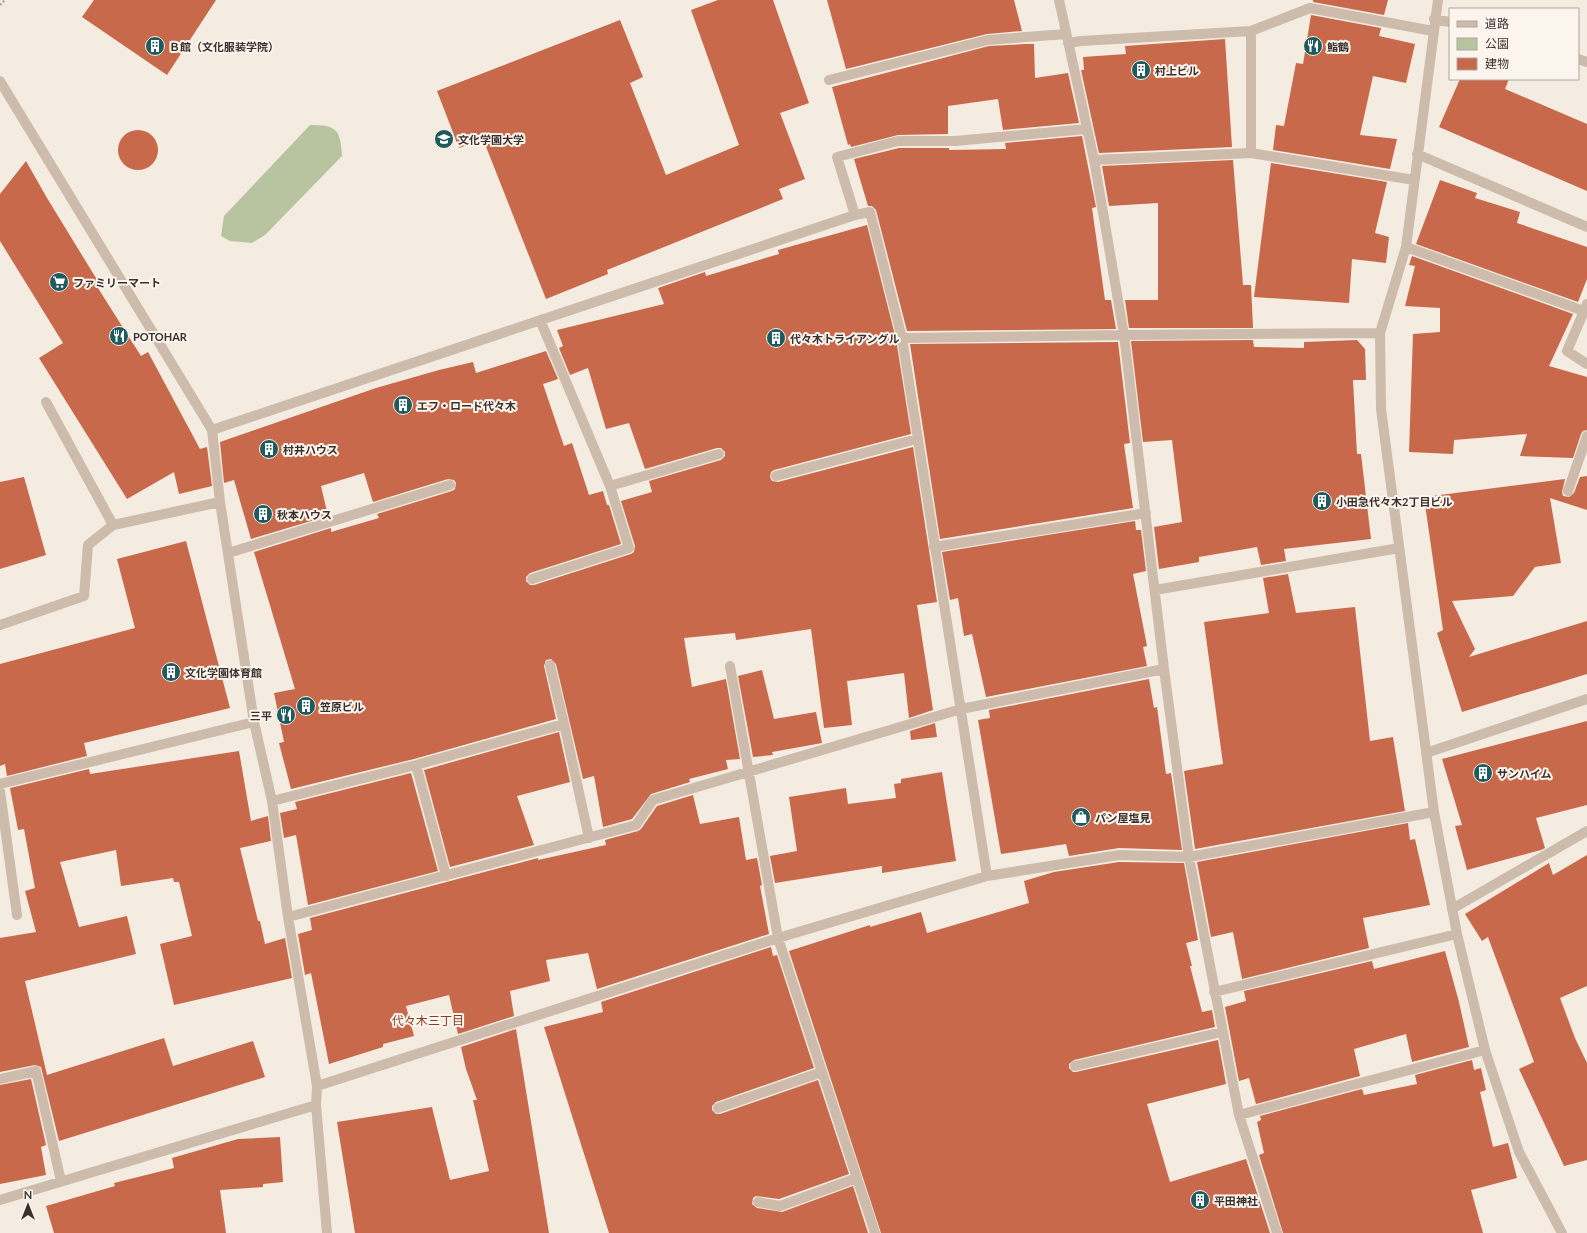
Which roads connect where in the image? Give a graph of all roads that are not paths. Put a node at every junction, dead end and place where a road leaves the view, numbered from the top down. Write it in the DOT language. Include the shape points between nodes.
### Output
graph roads {
  1 [pos="1059,0"];
  2 [pos="1438,0"];
  3 [pos="1434,19"];
  4 [pos="1449,22"];
  5 [pos="1251,30"];
  6 [pos="1433,30"];
  7 [pos="1067,39"];
  8 [pos="829,80"];
  9 [pos="0,81"];
  10 [pos="1087,129"];
  11 [pos="1251,153"];
  12 [pos="1417,154"];
  13 [pos="1094,160"];
  14 [pos="1414,180"];
  15 [pos="855,215"];
  16 [pos="1587,227"];
  17 [pos="1406,247"];
  18 [pos="1586,307"];
  19 [pos="540,320"];
  20 [pos="1380,333"];
  21 [pos="1124,335"];
  22 [pos="902,338"];
  23 [pos="1587,364"];
  24 [pos="46,402"];
  25 [pos="212,430"];
  26 [pos="1587,436"];
  27 [pos="918,439"];
  28 [pos="720,454"];
  29 [pos="776,476"];
  30 [pos="450,485"];
  31 [pos="610,486"];
  32 [pos="1568,491"];
  33 [pos="220,502"];
  34 [pos="1146,514"];
  35 [pos="113,525"];
  36 [pos="934,547"];
  37 [pos="1399,548"];
  38 [pos="228,553"];
  39 [pos="532,579"];
  40 [pos="1155,590"];
  41 [pos="0,625"];
  42 [pos="550,665"];
  43 [pos="730,666"];
  44 [pos="1164,669"];
  45 [pos="1587,699"];
  46 [pos="961,709"];
  47 [pos="254,722"];
  48 [pos="564,724"];
  49 [pos="1426,753"];
  50 [pos="416,765"];
  51 [pos="749,772"];
  52 [pos="0,784"];
  53 [pos="0,791"];
  54 [pos="272,801"];
  55 [pos="1434,812"];
  56 [pos="1587,831"];
  57 [pos="590,838"];
  58 [pos="1189,857"];
  59 [pos="446,876"];
  60 [pos="987,876"];
  61 [pos="1452,909"];
  62 [pos="17,914"];
  63 [pos="288,918"];
  64 [pos="1457,934"];
  65 [pos="778,938"];
  66 [pos="1214,992"];
  67 [pos="1222,1032"];
  68 [pos="1485,1050"];
  69 [pos="1074,1066"];
  70 [pos="822,1072"];
  71 [pos="0,1078"];
  72 [pos="317,1086"];
  73 [pos="316,1105"];
  74 [pos="718,1108"];
  75 [pos="1239,1115"];
  76 [pos="857,1178"];
  77 [pos="61,1181"];
  78 [pos="0,1200"];
  79 [pos="758,1202"];
  80 [pos="327,1233"];
  81 [pos="875,1233"];
  82 [pos="1277,1233"];
  83 [pos="1562,1233"];
  1 -- 7 [label="street"];
  2 -- 3 [label="street"];
  3 -- 4 [label="street"];
  3 -- 6 [label="street"];
  5 -- 6 [label="street" via="1310,8"];
  5 -- 7 [label="street" via="1080,41"];
  5 -- 11 [label="street"];
  6 -- 12 [label="street"];
  7 -- 8 [label="street" via="988,40"];
  7 -- 10 [label="street"];
  9 -- 25 [label="street"];
  10 -- 13 [label="street"];
  10 -- 15 [label="street" via="955,141 898,141 837,157"];
  11 -- 13 [label="street"];
  11 -- 14 [label="street"];
  12 -- 14 [label="street"];
  12 -- 16 [label="street"];
  13 -- 21 [label="street"];
  14 -- 17 [label="street"];
  15 -- 19 [label="street"];
  15 -- 22 [label="street" via="870,212"];
  17 -- 18 [label="street"];
  17 -- 20 [label="street"];
  18 -- 23 [label="street" via="1567,351"];
  19 -- 25 [label="street"];
  19 -- 31 [label="street"];
  20 -- 21 [label="street"];
  20 -- 37 [label="street" via="1381,409"];
  21 -- 22 [label="street"];
  21 -- 34 [label="street"];
  22 -- 27 [label="street"];
  24 -- 35 [label="street"];
  25 -- 33 [label="street"];
  26 -- 32 [label="street"];
  27 -- 29 [label="street"];
  27 -- 36 [label="street"];
  28 -- 31 [label="street"];
  30 -- 38 [label="street"];
  31 -- 39 [label="street" via="629,548"];
  33 -- 35 [label="street"];
  33 -- 38 [label="street"];
  34 -- 36 [label="street"];
  34 -- 40 [label="street"];
  35 -- 41 [label="street" via="88,545 84,596"];
  36 -- 46 [label="street"];
  37 -- 40 [label="street"];
  37 -- 49 [label="street"];
  38 -- 47 [label="street"];
  40 -- 44 [label="street"];
  42 -- 48 [label="street"];
  43 -- 51 [label="street"];
  44 -- 46 [label="street"];
  44 -- 58 [label="street"];
  45 -- 49 [label="street"];
  46 -- 51 [label="street"];
  46 -- 60 [label="street"];
  47 -- 52 [label="street"];
  47 -- 54 [label="street"];
  48 -- 50 [label="street"];
  48 -- 57 [label="street"];
  49 -- 55 [label="street"];
  50 -- 54 [label="street"];
  50 -- 59 [label="street"];
  51 -- 57 [label="street" via="653,800 636,825"];
  51 -- 65 [label="street"];
  53 -- 62 [label="street"];
  54 -- 63 [label="street"];
  55 -- 58 [label="street"];
  55 -- 61 [label="street"];
  56 -- 61 [label="street"];
  57 -- 59 [label="street"];
  58 -- 60 [label="street" via="1119,855"];
  58 -- 66 [label="street"];
  59 -- 63 [label="street"];
  60 -- 65 [label="street"];
  61 -- 64 [label="street"];
  63 -- 72 [label="street"];
  64 -- 66 [label="street"];
  64 -- 68 [label="street"];
  65 -- 70 [label="street"];
  65 -- 72 [label="street"];
  66 -- 67 [label="street"];
  67 -- 69 [label="street"];
  67 -- 75 [label="street"];
  68 -- 75 [label="street"];
  68 -- 83 [label="street" via="1520,1152"];
  70 -- 74 [label="street"];
  70 -- 76 [label="street"];
  71 -- 77 [label="street" via="36,1071"];
  72 -- 73 [label="street"];
  73 -- 77 [label="street"];
  73 -- 80 [label="street"];
  75 -- 82 [label="street"];
  76 -- 79 [label="street" via="780,1206"];
  76 -- 81 [label="street"];
  77 -- 78 [label="street"];
}
